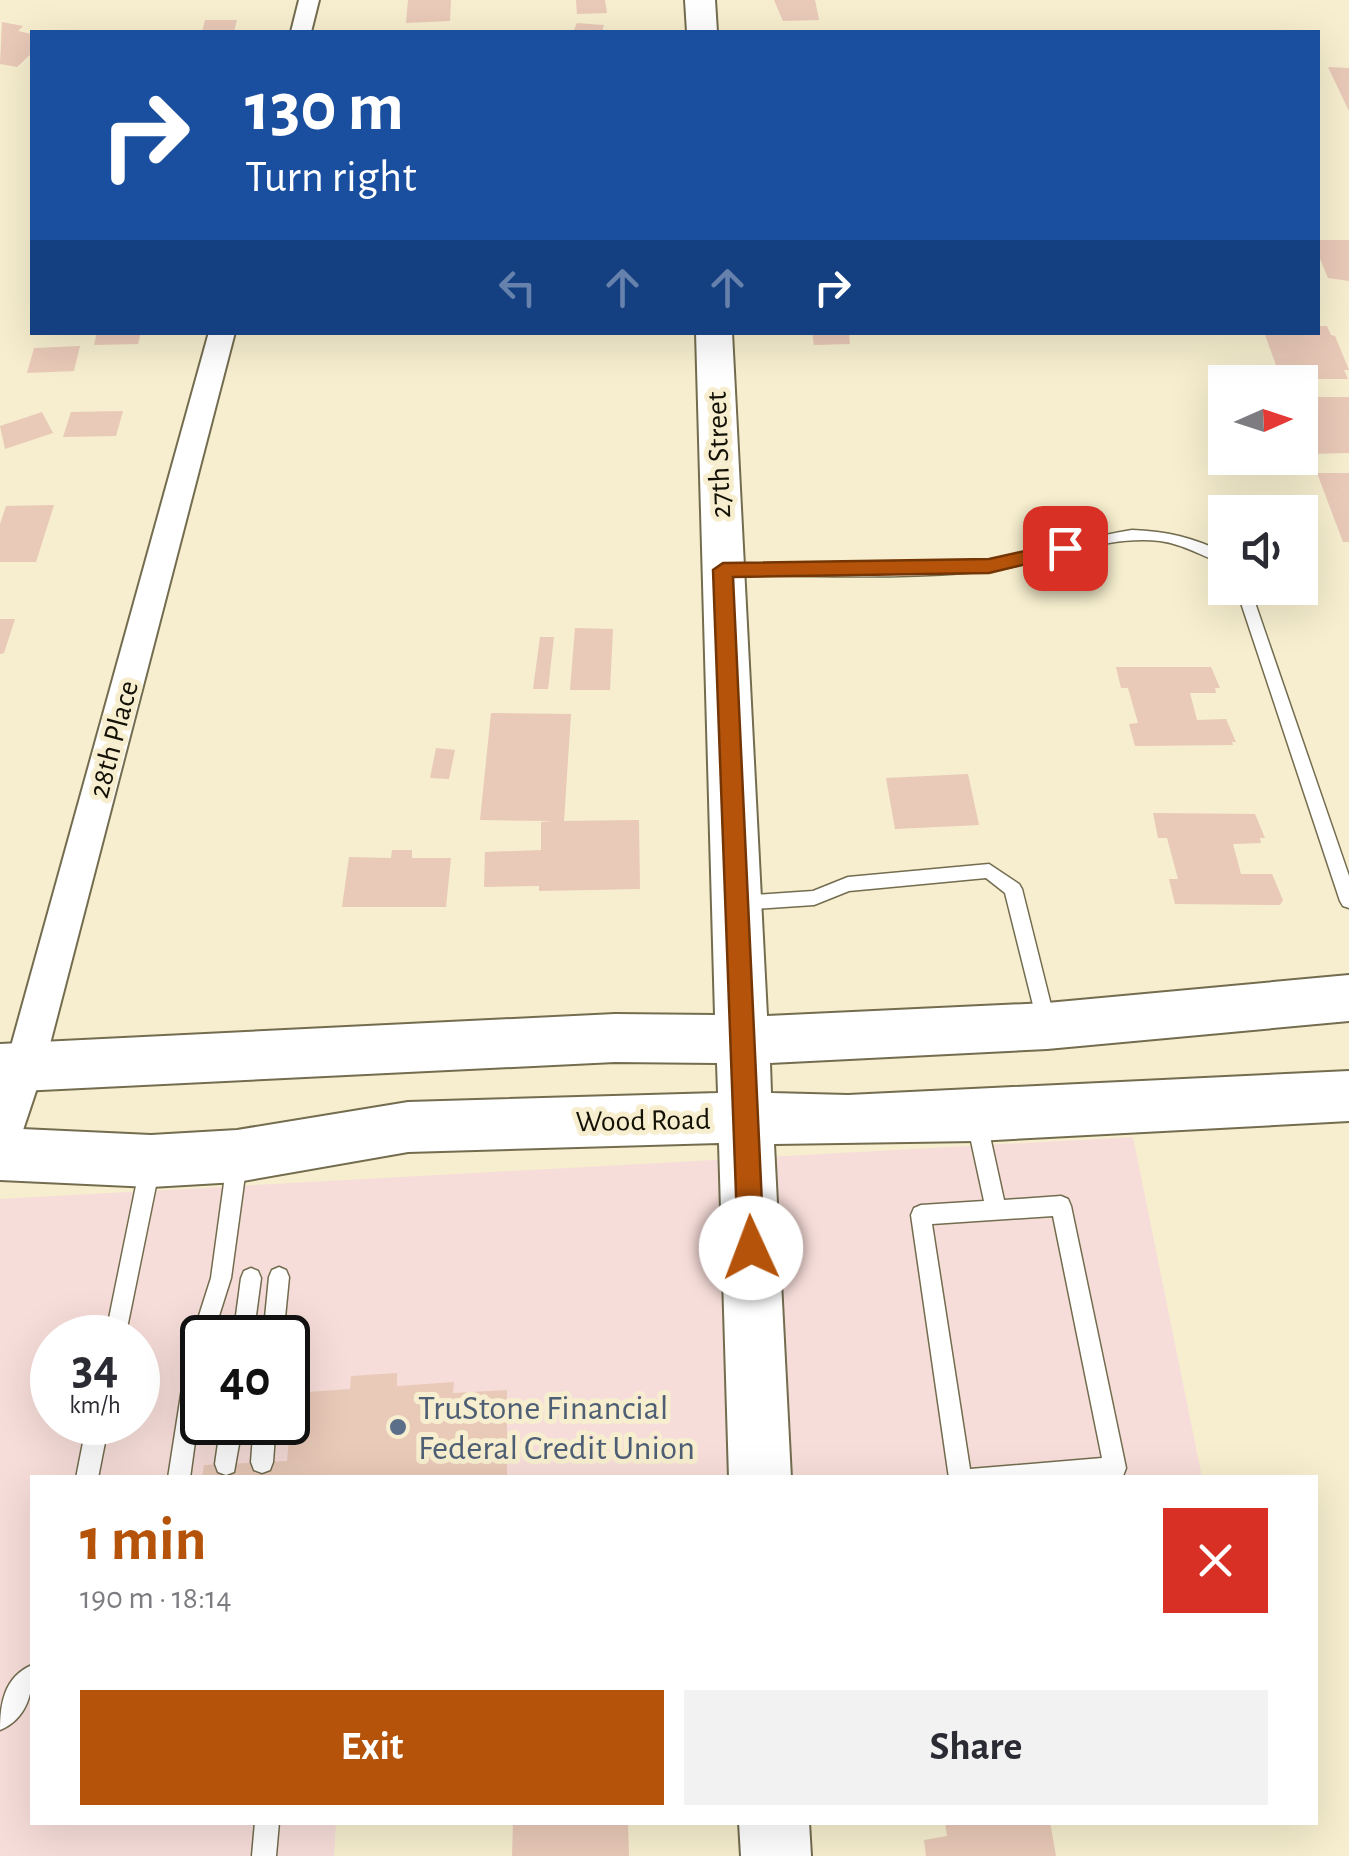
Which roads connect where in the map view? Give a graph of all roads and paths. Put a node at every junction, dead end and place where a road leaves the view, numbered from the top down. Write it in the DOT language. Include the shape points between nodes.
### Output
graph roads {
  1 [pos="309,0"];
  2 [pos="700,0"];
  3 [pos="302,30"];
  4 [pos="702,30"];
  5 [pos="221,335"];
  6 [pos="714,335"];
  7 [pos="1208,552"];
  8 [pos="723,570"];
  9 [pos="1248,605"];
  10 [pos="1349,901"];
  11 [pos="736,903"];
  12 [pos="1349,998"];
  13 [pos="1047,1026"];
  14 [pos="742,1041"];
  15 [pos="12,1068"];
  16 [pos="1349,1096"];
  17 [pos="976,1116"];
  18 [pos="747,1119"];
  19 [pos="0,1144"];
  20 [pos="0,1154"];
  21 [pos="238,1156"];
  22 [pos="151,1160"];
  23 [pos="996,1210"];
  24 [pos="279,1277"];
  25 [pos="251,1278"];
  26 [pos="121,1315"];
  27 [pos="246,1315"];
  28 [pos="275,1315"];
  29 [pos="93,1445"];
  30 [pos="229,1445"];
  31 [pos="264,1445"];
  32 [pos="262,1462"];
  33 [pos="226,1464"];
  34 [pos="87,1475"];
  35 [pos="179,1475"];
  36 [pos="760,1475"];
  37 [pos="960,1475"];
  38 [pos="1017,1475"];
  39 [pos="30,1680"];
  40 [pos="0,1718"];
  41 [pos="267,1825"];
  42 [pos="774,1825"];
  43 [pos="264,1856"];
  44 [pos="776,1856"];
  1 -- 3 [label="street"];
  2 -- 4 [label="street"];
  5 -- 15 [label="street, 28th Place"];
  6 -- 8 [label="street, 27th Street"];
  7 -- 8 [label="lane" via="1175,537 1142,534 989,566"];
  8 -- 11 [label="street, 27th Street"];
  9 -- 10 [label="lane"];
  11 -- 13 [label="lane" via="989,871 1013,889"];
  11 -- 14 [label="street, 27th Street"];
  12 -- 13 [label="street"];
  13 -- 14 [label="street"];
  14 -- 15 [label="street" via="616,1038"];
  14 -- 18 [label="street, 27th Street"];
  15 -- 19 [label="street, 28th Place"];
  16 -- 17 [label="street, Wood Road"];
  17 -- 18 [label="street, Wood Road"];
  17 -- 23 [label="lane"];
  18 -- 21 [label="street, Wood Road" via="408,1127"];
  18 -- 36 [label="street, 27th Street"];
  20 -- 22 [label="street, Wood Road"];
  21 -- 22 [label="street, Wood Road"];
  21 -- 35 [label="lane" via="222,1278 198,1350"];
  22 -- 26 [label="lane"];
  23 -- 37 [label="lane" via="922,1215"];
  23 -- 38 [label="lane" via="1061,1206 1116,1468"];
  24 -- 28 [label="lane"];
  25 -- 27 [label="lane"];
  29 -- 34 [label="lane"];
  30 -- 33 [label="lane"];
  31 -- 32 [label="lane"];
  39 -- 40 [label="lane"];
  41 -- 43 [label="lane"];
  42 -- 44 [label="street"];
}
